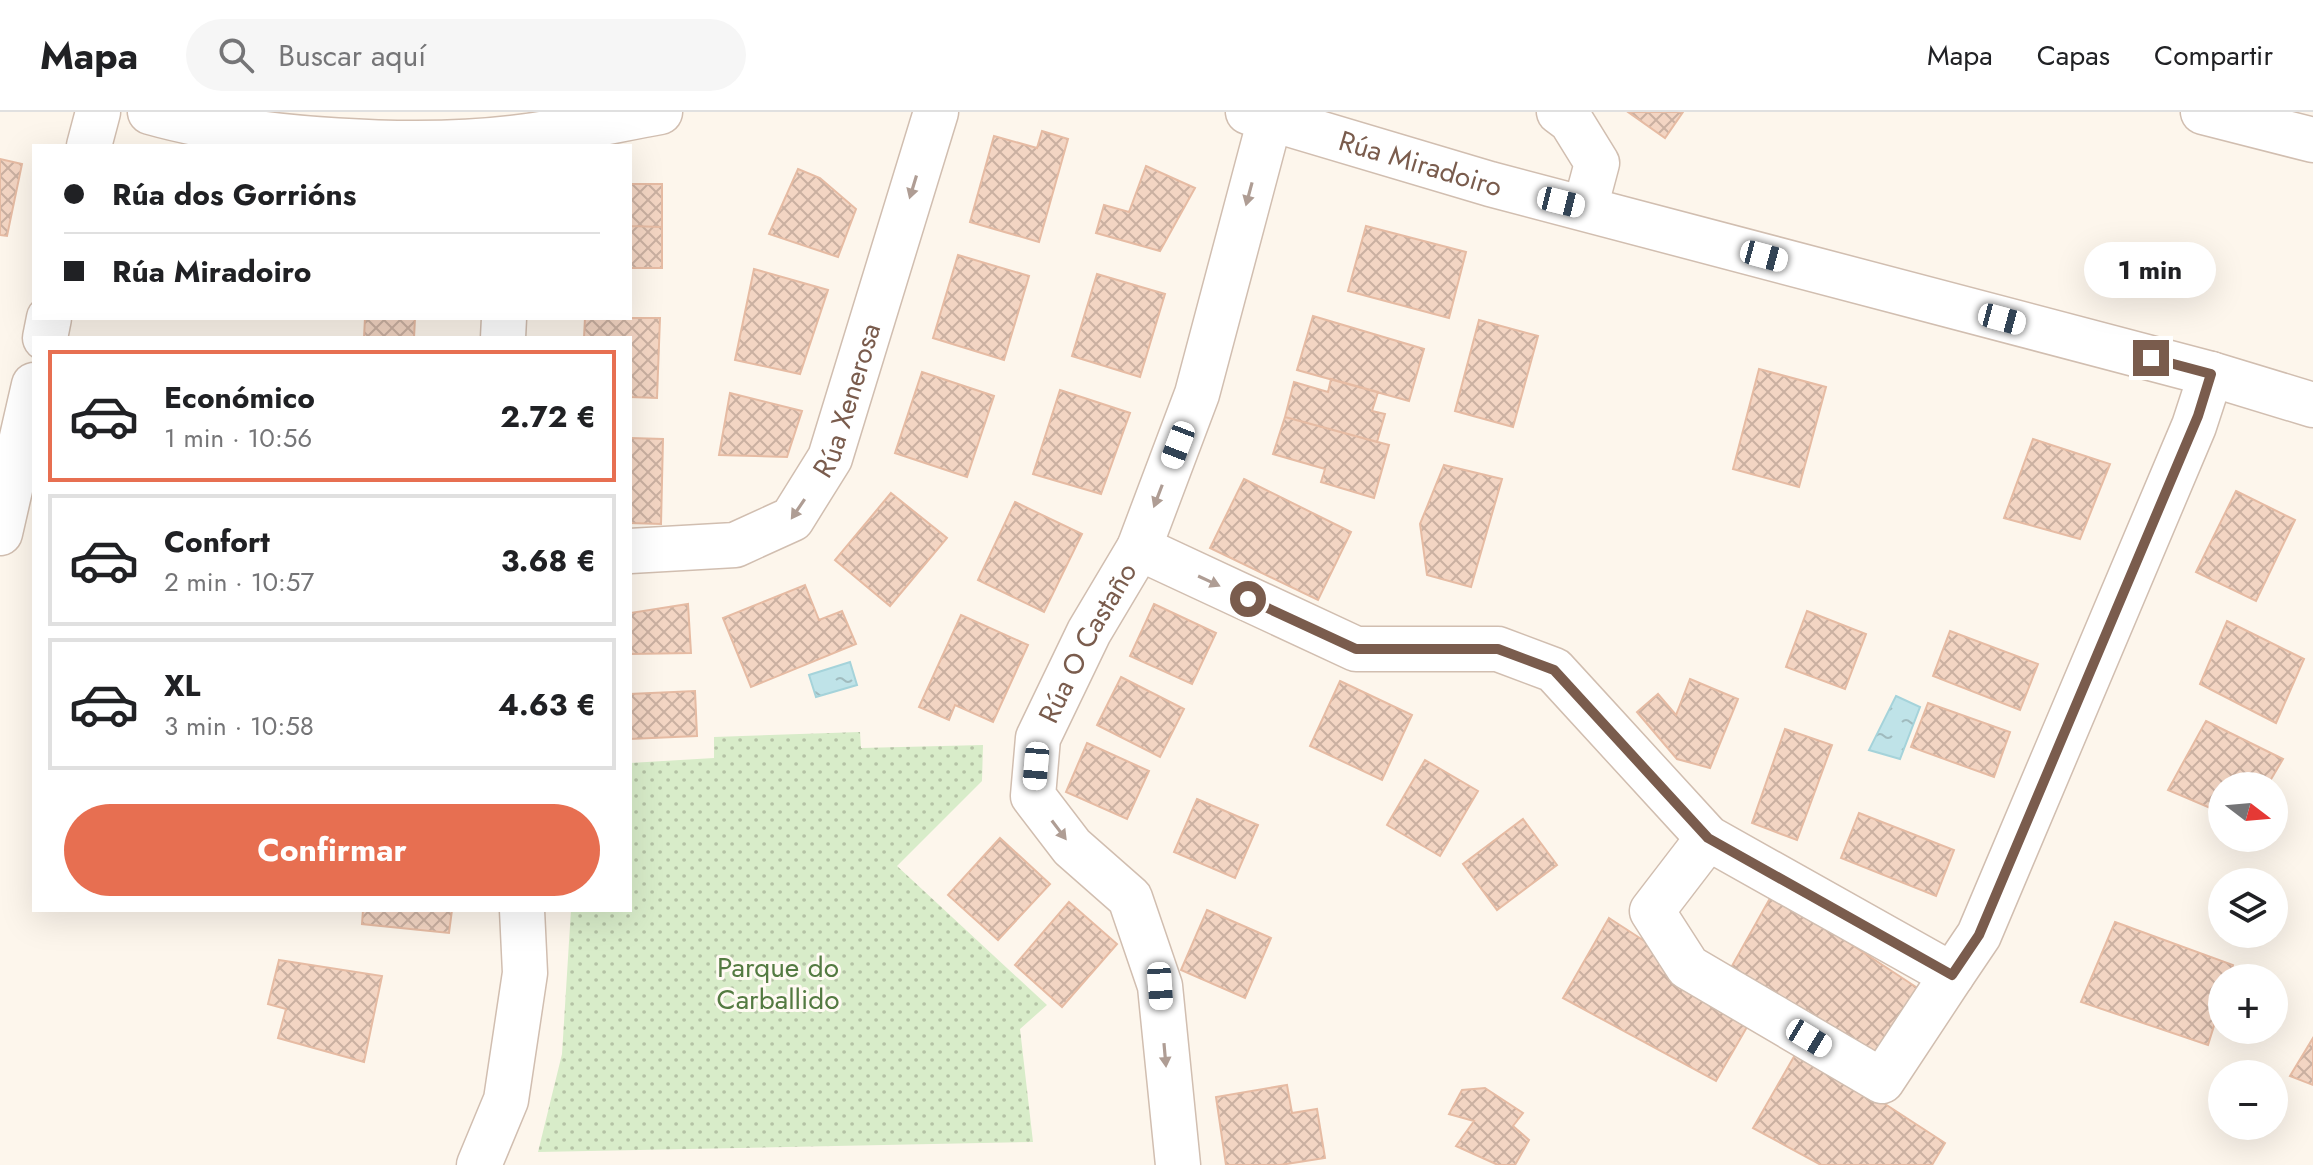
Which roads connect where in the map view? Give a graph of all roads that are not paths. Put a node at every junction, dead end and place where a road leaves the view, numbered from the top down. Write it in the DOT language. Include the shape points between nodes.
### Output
graph roads {
  1 [pos="98,112"];
  2 [pos="150,112"];
  3 [pos="660,112"];
  4 [pos="936,112"];
  5 [pos="1559,112"];
  6 [pos="2203,112"];
  7 [pos="1259,115"];
  8 [pos="527,131"];
  9 [pos="2313,140"];
  10 [pos="90,144"];
  11 [pos="1585,208"];
  12 [pos="2211,374"];
  13 [pos="32,394"];
  14 [pos="2313,405"];
  15 [pos="0,533"];
  16 [pos="1139,548"];
  17 [pos="632,551"];
  18 [pos="1708,838"];
  19 [pos="522,912"];
  20 [pos="1952,975"];
  21 [pos="479,1165"];
  22 [pos="1178,1165"];
  1 -- 10 [label="street"];
  2 -- 8 [label="street" via="186,123 319,138 432,142"];
  3 -- 8 [label="street"];
  4 -- 17 [label="street, Rúa Xenerosa, one-way" via="830,458 792,519 735,545"];
  5 -- 11 [label="street" via="1571,121 1597,163"];
  6 -- 9 [label="street"];
  7 -- 11 [label="street, Rúa Miradoiro"];
  7 -- 16 [label="street, Rúa O Castaño, one-way" via="1197,394"];
  11 -- 12 [label="street, Rúa Miradoiro"];
  12 -- 14 [label="street, Rúa Miradoiro"];
  12 -- 20 [label="street" via="2194,426 1979,935"];
  13 -- 15 [label="street"];
  16 -- 18 [label="street, one-way" via="1356,649 1498,649 1554,670"];
  16 -- 22 [label="street, Rúa O Castaño, one-way" via="1089,632 1038,738 1033,796 1072,847 1130,898 1160,986"];
  18 -- 20 [label="street"];
  18 -- 20 [label="street" via="1652,911 1688,967 1882,1081"];
  19 -- 21 [label="street" via="525,973 506,1100"];
}
